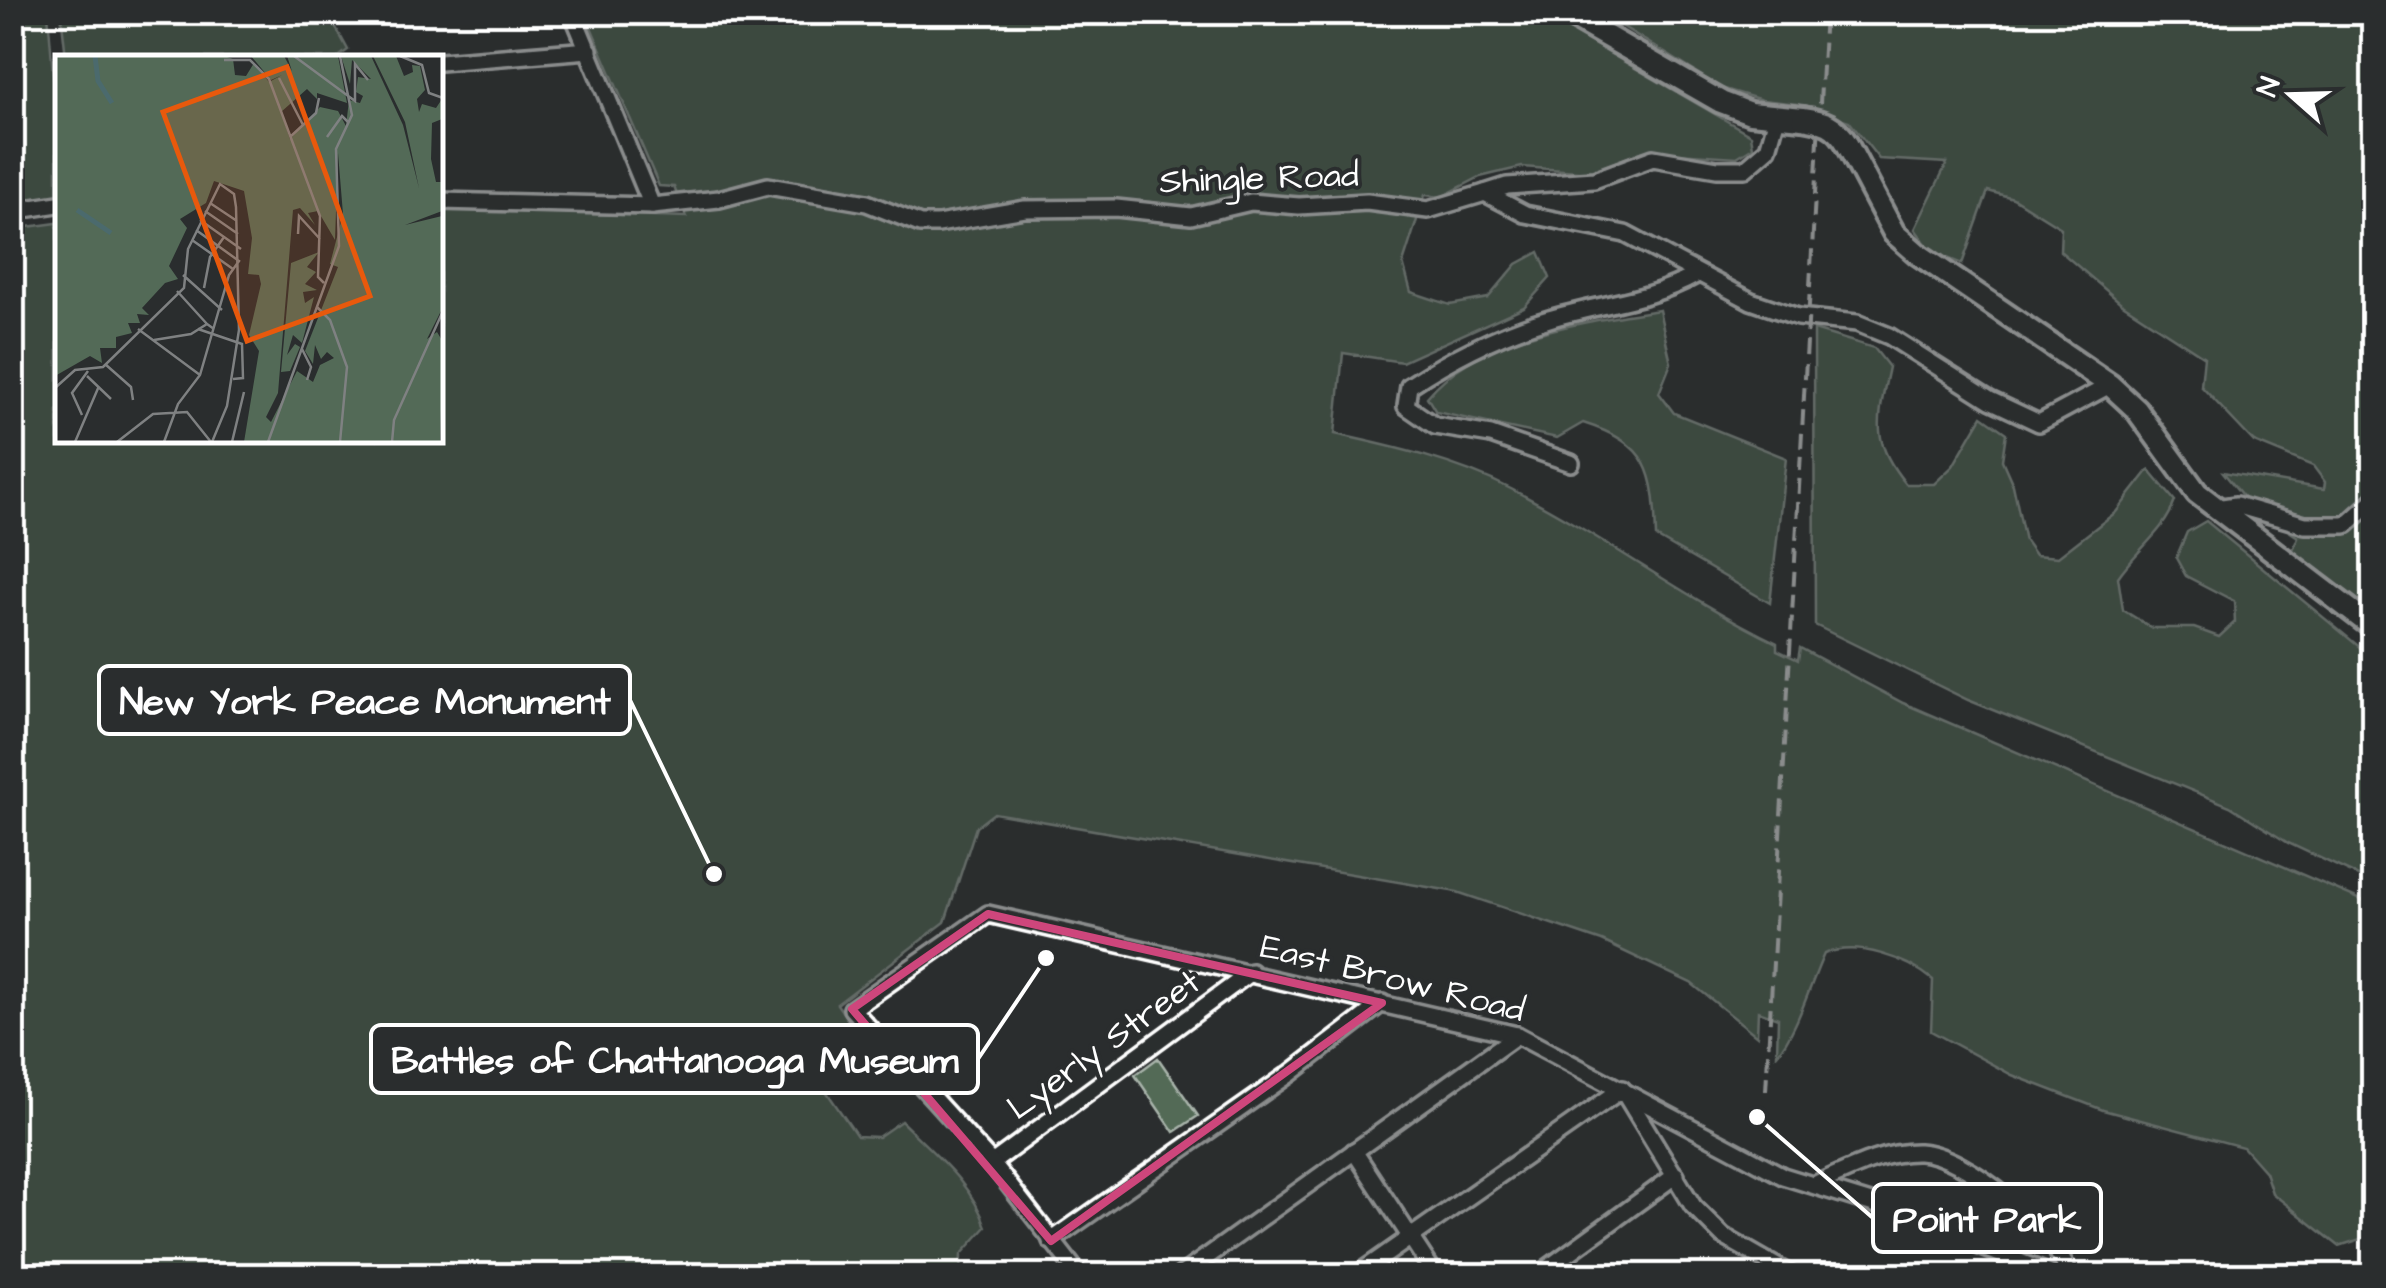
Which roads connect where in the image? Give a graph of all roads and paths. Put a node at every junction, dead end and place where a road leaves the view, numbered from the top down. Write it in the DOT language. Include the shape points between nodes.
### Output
graph roads {
  1 [pos="572,12"];
  2 [pos="1564,12"];
  3 [pos="589,50"];
  4 [pos="442,62"];
  5 [pos="1777,117"];
  6 [pos="1486,193"];
  7 [pos="442,200"];
  8 [pos="55,204"];
  9 [pos="652,206"];
  10 [pos="12,211"];
  11 [pos="1698,274"];
  12 [pos="2110,385"];
  13 [pos="1571,463"];
  14 [pos="2374,500"];
  15 [pos="2216,508"];
  16 [pos="2374,628"];
  17 [pos="1250,972"];
  18 [pos="1382,1003"];
  19 [pos="1517,1035"];
  20 [pos="1622,1089"];
  21 [pos="1354,1151"];
  22 [pos="992,1163"];
  23 [pos="1676,1175"];
  24 [pos="1816,1184"];
  25 [pos="1410,1237"];
  26 [pos="1051,1241"];
  27 [pos="2036,1272"];
  28 [pos="1080,1276"];
  29 [pos="1180,1276"];
  30 [pos="1354,1276"];
  31 [pos="1436,1276"];
  32 [pos="1537,1276"];
  33 [pos="1794,1276"];
  34 [pos="2054,1276"];
  35 [pos="2070,1276"];
  1 -- 3 [label="street"];
  2 -- 5 [label="main road" via="1721,102"];
  3 -- 4 [label="street"];
  3 -- 9 [label="street"];
  5 -- 6 [label="street, Shingle Road" via="1768,148 1745,169 1653,158 1594,180"];
  5 -- 12 [label="main road, bridge" via="1825,122 1840,131 1894,233"];
  6 -- 9 [label="street, Shingle Road" via="1428,210 1367,202 1251,202 1191,216 1025,209 938,224 768,186"];
  6 -- 11 [label="street" via="1525,214 1625,234"];
  7 -- 9 [label="street, Shingle Road"];
  8 -- 10 [label="street"];
  11 -- 12 [label="street" via="1751,302 1890,336 2039,423"];
  11 -- 13 [label="street" via="1668,290 1486,341 1409,386 1406,406 1435,426 1491,436"];
  12 -- 15 [label="main road"];
  14 -- 15 [label="street" via="2346,525 2306,525 2236,504"];
  15 -- 16 [label="main road"];
  17 -- 18 [label="street, East Brow Road"];
  17 -- 22 [label="street, Lyerly Street"];
  17 -- 22 [label="street, East Brow Road" via="988,914 852,1008"];
  18 -- 19 [label="street, East Brow Road"];
  18 -- 26 [label="street"];
  19 -- 20 [label="street, East Brow Road"];
  19 -- 21 [label="street"];
  20 -- 23 [label="street"];
  20 -- 24 [label="street, East Brow Road" via="1783,1176"];
  20 -- 25 [label="street"];
  21 -- 25 [label="street"];
  21 -- 29 [label="street"];
  22 -- 26 [label="street"];
  23 -- 32 [label="street"];
  23 -- 33 [label="street" via="1693,1206 1723,1236"];
  24 -- 27 [label="street, East Brow Road"];
  24 -- 35 [label="street" via="1895,1154 1932,1154 2003,1196 2042,1231"];
  25 -- 30 [label="street"];
  25 -- 31 [label="street"];
  26 -- 28 [label="street"];
  27 -- 34 [label="street, East Brow Road"];
}
